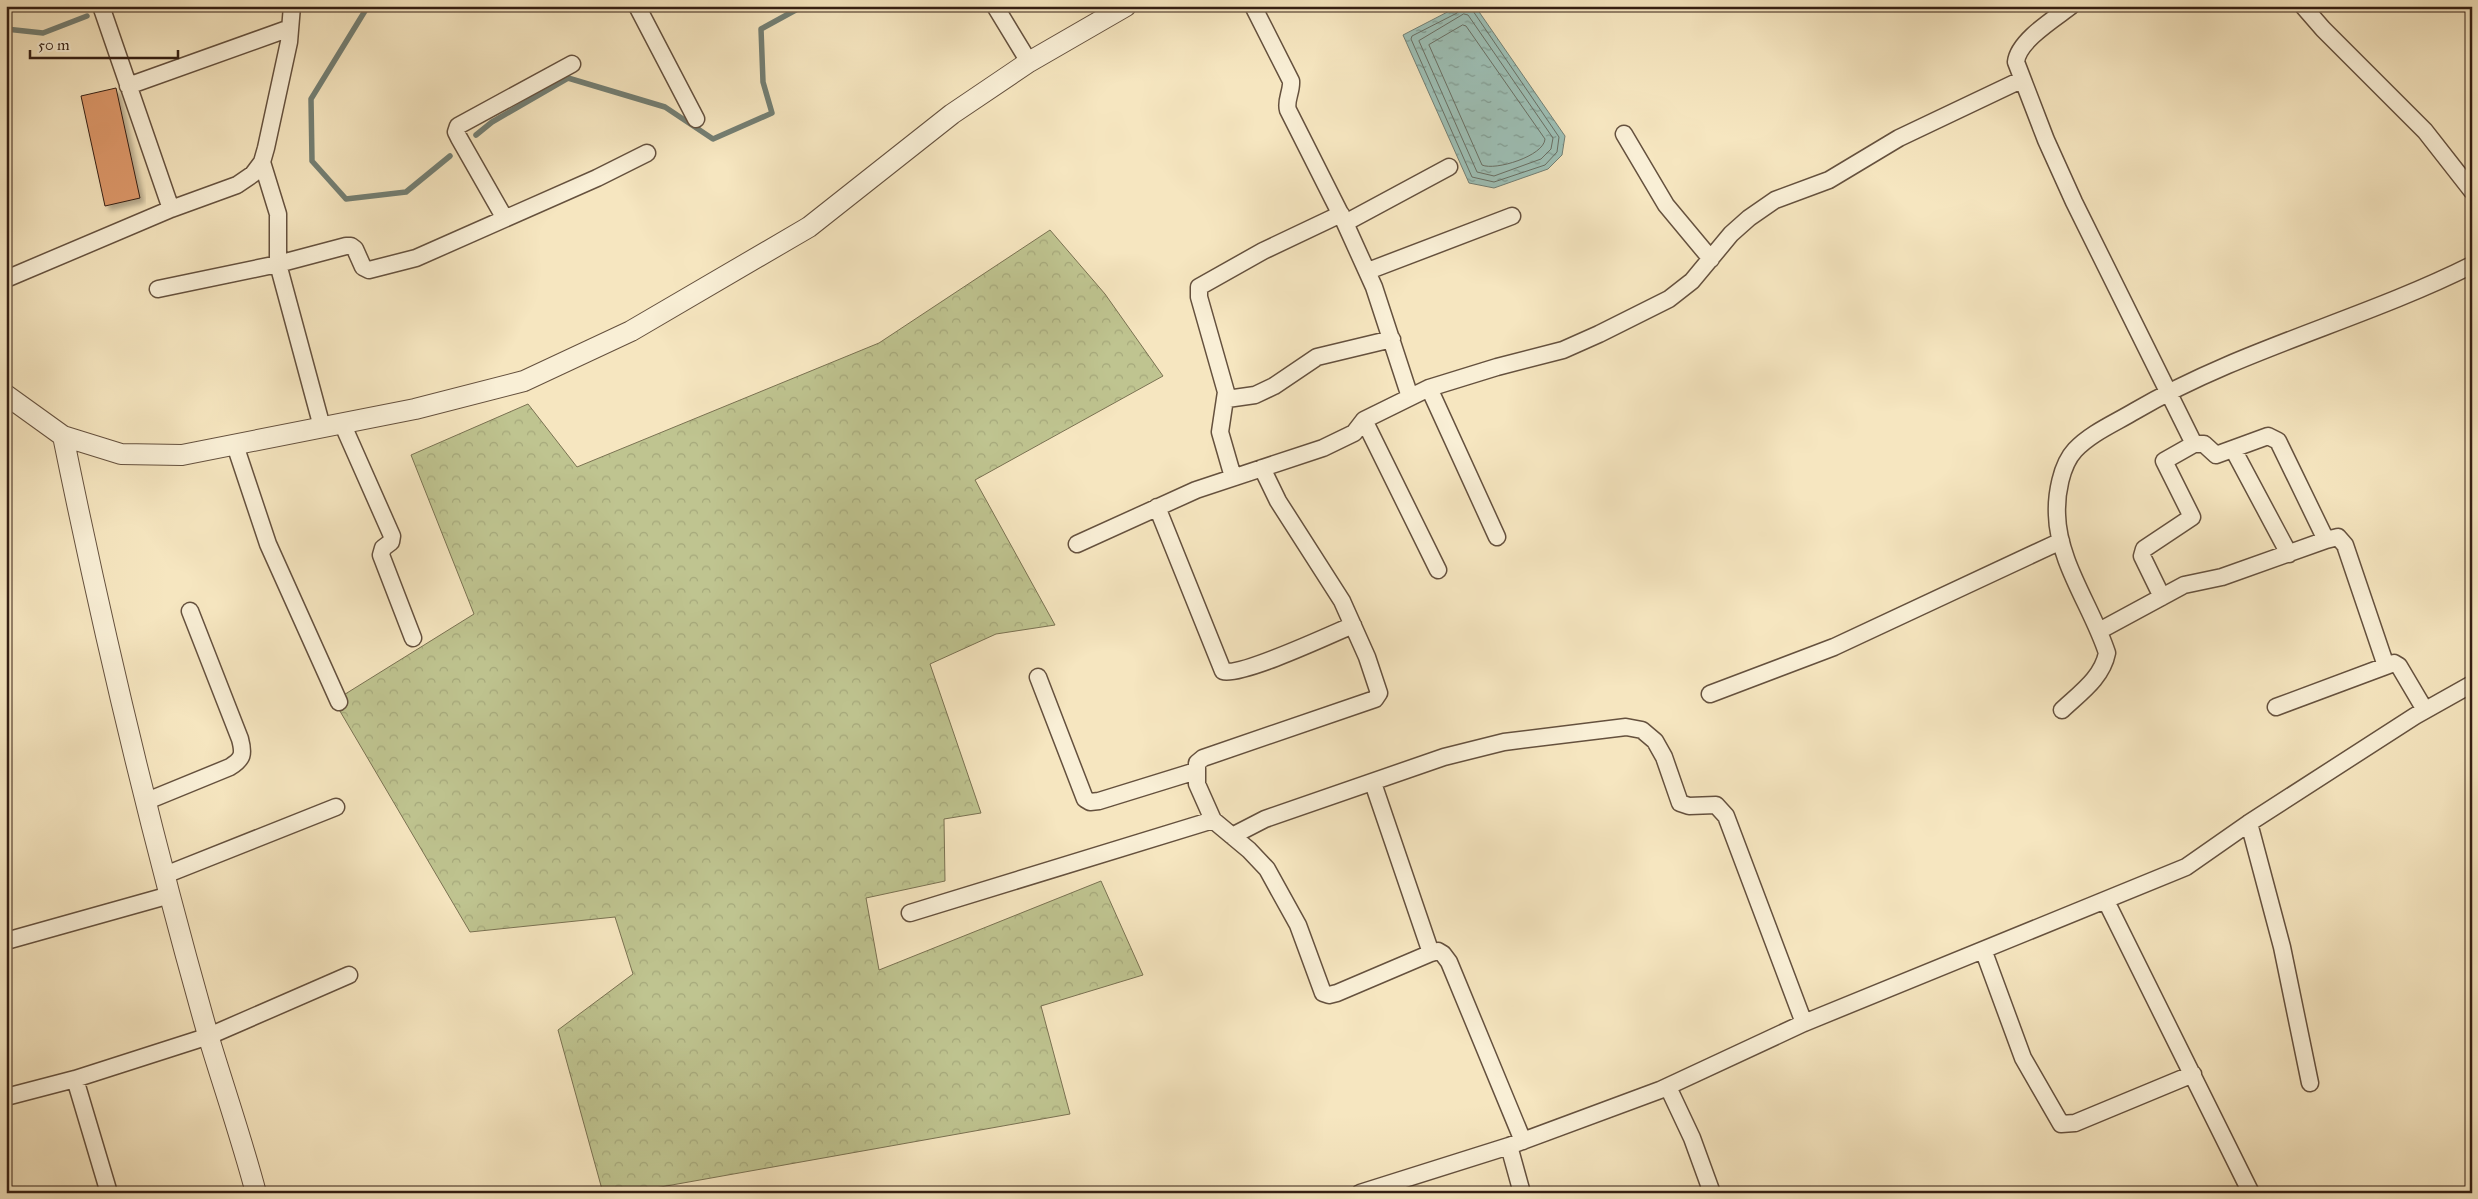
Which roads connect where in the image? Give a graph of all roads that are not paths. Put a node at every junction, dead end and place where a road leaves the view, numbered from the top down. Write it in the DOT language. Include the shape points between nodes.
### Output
graph roads {
  1 [pos="101,6"];
  2 [pos="292,6"];
  3 [pos="637,6"];
  4 [pos="995,6"];
  5 [pos="1253,6"];
  6 [pos="2071,6"];
  7 [pos="2303,6"];
  8 [pos="1124,7"];
  9 [pos="290,28"];
  10 [pos="1029,62"];
  11 [pos="572,64"];
  12 [pos="2021,80"];
  13 [pos="128,86"];
  14 [pos="696,119"];
  15 [pos="1624,134"];
  16 [pos="647,153"];
  17 [pos="262,162"];
  18 [pos="1449,167"];
  19 [pos="2472,191"];
  20 [pos="171,209"];
  21 [pos="1512,216"];
  22 [pos="504,217"];
  23 [pos="1343,219"];
  24 [pos="1711,260"];
  25 [pos="278,264"];
  26 [pos="2472,265"];
  27 [pos="1368,271"];
  28 [pos="6,278"];
  29 [pos="158,289"];
  30 [pos="1392,339"];
  31 [pos="1429,388"];
  32 [pos="2169,391"];
  33 [pos="6,395"];
  34 [pos="1410,397"];
  35 [pos="1227,400"];
  36 [pos="1364,420"];
  37 [pos="342,423"];
  38 [pos="322,427"];
  39 [pos="63,436"];
  40 [pos="2194,444"];
  41 [pos="234,445"];
  42 [pos="2233,449"];
  43 [pos="1262,468"];
  44 [pos="1232,477"];
  45 [pos="1157,507"];
  46 [pos="1497,537"];
  47 [pos="2326,540"];
  48 [pos="2061,541"];
  49 [pos="1077,544"];
  50 [pos="2289,554"];
  51 [pos="1438,570"];
  52 [pos="2162,597"];
  53 [pos="190,611"];
  54 [pos="1353,625"];
  55 [pos="2099,632"];
  56 [pos="413,638"];
  57 [pos="2386,666"];
  58 [pos="1038,677"];
  59 [pos="2472,684"];
  60 [pos="1710,694"];
  61 [pos="339,702"];
  62 [pos="2276,707"];
  63 [pos="2062,710"];
  64 [pos="2425,710"];
  65 [pos="1196,771"];
  66 [pos="1373,783"];
  67 [pos="147,801"];
  68 [pos="336,807"];
  69 [pos="1214,820"];
  70 [pos="2249,824"];
  71 [pos="1232,836"];
  72 [pos="165,875"];
  73 [pos="170,895"];
  74 [pos="2106,901"];
  75 [pos="910,913"];
  76 [pos="6,941"];
  77 [pos="1984,952"];
  78 [pos="1431,953"];
  79 [pos="348,976"];
  80 [pos="1804,1024"];
  81 [pos="209,1036"];
  82 [pos="2193,1074"];
  83 [pos="75,1079"];
  84 [pos="2310,1083"];
  85 [pos="1668,1087"];
  86 [pos="6,1097"];
  87 [pos="1516,1143"];
  88 [pos="109,1193"];
  89 [pos="256,1193"];
  90 [pos="1360,1193"];
  91 [pos="1522,1193"];
  92 [pos="1712,1193"];
  93 [pos="2252,1193"];
  1 -- 13 [label="street"];
  2 -- 9 [label="street"];
  3 -- 14 [label="street"];
  4 -- 10 [label="street"];
  5 -- 23 [label="street" via="1291,81 1292,90 1286,104 1288,110"];
  6 -- 12 [label="street" via="2016,53"];
  7 -- 19 [label="street" via="2424,131"];
  8 -- 10 [label="street"];
  9 -- 13 [label="street"];
  9 -- 17 [label="street"];
  10 -- 37 [label="street" via="952,114 809,227 631,331 524,381 415,409"];
  11 -- 22 [label="street" via="458,126 459,138"];
  12 -- 24 [label="street" via="1899,138 1829,180 1774,200 1731,234"];
  12 -- 32 [label="street" via="2074,202"];
  13 -- 20 [label="street"];
  15 -- 24 [label="street" via="1666,205"];
  16 -- 22 [label="street"];
  17 -- 20 [label="street" via="253,174 237,185"];
  17 -- 25 [label="street" via="278,214"];
  18 -- 23 [label="street"];
  20 -- 28 [label="street"];
  21 -- 27 [label="street"];
  22 -- 25 [label="street" via="416,258 369,270 363,267 352,246"];
  23 -- 27 [label="street"];
  23 -- 35 [label="street" via="1263,251 1199,287"];
  24 -- 31 [label="street" via="1669,299 1599,334 1562,350"];
  25 -- 29 [label="street"];
  25 -- 38 [label="street"];
  26 -- 32 [label="street"];
  27 -- 30 [label="street"];
  30 -- 34 [label="street"];
  30 -- 35 [label="street" via="1316,357 1274,386 1255,395"];
  31 -- 34 [label="street"];
  31 -- 46 [label="street"];
  32 -- 40 [label="street"];
  32 -- 48 [label="street" via="2090,437 2074,451 2059,487 2057,515"];
  33 -- 39 [label="street"];
  34 -- 36 [label="street"];
  35 -- 44 [label="street" via="1220,432"];
  36 -- 43 [label="street" via="1354,433 1323,448"];
  36 -- 51 [label="street"];
  37 -- 38 [label="street"];
  37 -- 56 [label="street" via="392,536 381,555"];
  38 -- 41 [label="street"];
  39 -- 41 [label="street" via="120,454 182,455"];
  39 -- 67 [label="street" via="92,582"];
  40 -- 42 [label="street" via="2204,444 2216,455"];
  40 -- 52 [label="street" via="2164,461 2192,517 2144,549 2142,556"];
  41 -- 61 [label="street" via="268,544"];
  42 -- 47 [label="street" via="2268,436 2278,441"];
  42 -- 50 [label="street"];
  43 -- 44 [label="street"];
  43 -- 54 [label="street" via="1278,501 1332,585"];
  44 -- 45 [label="street"];
  45 -- 49 [label="street"];
  45 -- 54 [label="street" via="1223,671 1233,672"];
  47 -- 50 [label="street"];
  47 -- 57 [label="street" via="2338,538 2345,545"];
  48 -- 55 [label="street"];
  48 -- 60 [label="street" via="1834,647"];
  50 -- 52 [label="street" via="2222,577 2184,585"];
  52 -- 55 [label="street"];
  53 -- 67 [label="street" via="243,752 240,761 230,767"];
  54 -- 65 [label="street" via="1377,686 1375,699 1203,758 1197,763"];
  55 -- 63 [label="street" via="2107,653 2105,664 2099,675"];
  57 -- 62 [label="street"];
  57 -- 64 [label="street" via="2399,666"];
  58 -- 65 [label="street" via="1085,799 1090,802"];
  59 -- 64 [label="street"];
  64 -- 70 [label="street"];
  65 -- 69 [label="street" via="1197,784"];
  66 -- 71 [label="street" via="1265,819"];
  66 -- 78 [label="street"];
  66 -- 80 [label="street" via="1444,757 1504,742 1626,727 1642,730 1655,741 1664,757 1680,803 1716,805 1726,816"];
  67 -- 72 [label="street"];
  68 -- 72 [label="street"];
  69 -- 71 [label="street"];
  69 -- 75 [label="street"];
  70 -- 74 [label="street" via="2186,867"];
  70 -- 84 [label="street" via="2282,947"];
  71 -- 78 [label="street" via="1268,869 1298,926 1323,993 1337,993"];
  72 -- 73 [label="street"];
  73 -- 76 [label="street"];
  73 -- 81 [label="street"];
  74 -- 77 [label="street"];
  74 -- 82 [label="street"];
  77 -- 80 [label="street"];
  77 -- 82 [label="street" via="2023,1058 2061,1124 2075,1123"];
  78 -- 87 [label="street" via="1438,951 1449,962"];
  79 -- 81 [label="street"];
  80 -- 85 [label="street"];
  81 -- 83 [label="street"];
  81 -- 89 [label="street"];
  82 -- 93 [label="street"];
  83 -- 86 [label="street"];
  83 -- 88 [label="street"];
  85 -- 87 [label="street"];
  85 -- 92 [label="street" via="1692,1138"];
  87 -- 90 [label="street"];
  87 -- 91 [label="street"];
}
